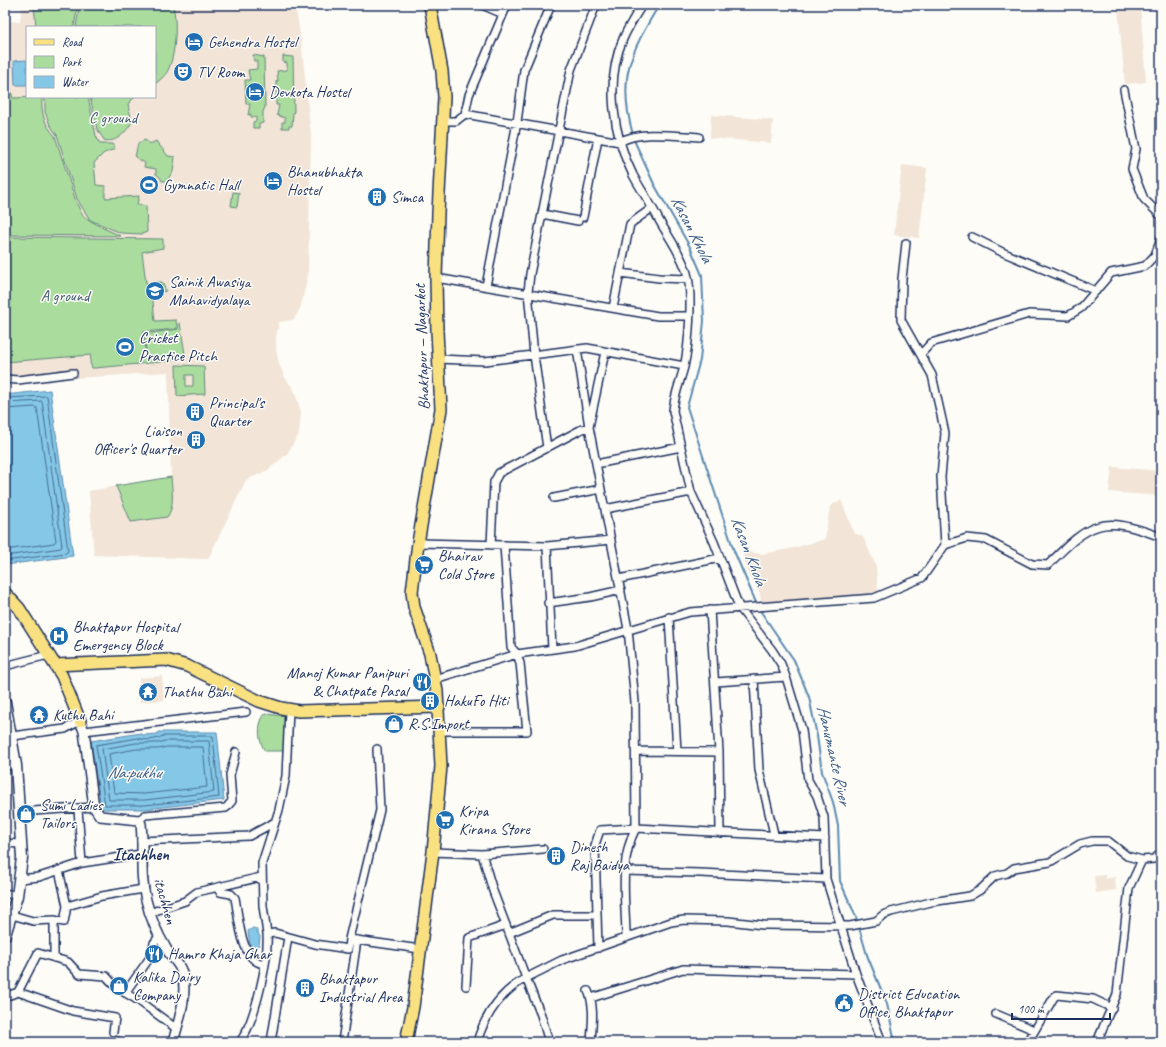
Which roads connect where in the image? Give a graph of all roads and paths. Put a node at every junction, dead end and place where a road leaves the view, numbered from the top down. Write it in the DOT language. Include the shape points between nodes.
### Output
graph roads {
  1 [pos="430,5"];
  2 [pos="482,5"];
  3 [pos="507,5"];
  4 [pos="551,5"];
  5 [pos="596,5"];
  6 [pos="642,5"];
  7 [pos="503,14"];
  8 [pos="1124,90"];
  9 [pos="464,114"];
  10 [pos="444,121"];
  11 [pos="517,122"];
  12 [pos="558,132"];
  13 [pos="698,137"];
  14 [pos="598,138"];
  15 [pos="620,142"];
  16 [pos="652,208"];
  17 [pos="542,214"];
  18 [pos="1161,216"];
  19 [pos="972,237"];
  20 [pos="1161,239"];
  21 [pos="906,243"];
  22 [pos="620,273"];
  23 [pos="436,278"];
  24 [pos="688,279"];
  25 [pos="486,286"];
  26 [pos="1096,291"];
  27 [pos="528,292"];
  28 [pos="613,308"];
  29 [pos="689,316"];
  30 [pos="577,349"];
  31 [pos="605,352"];
  32 [pos="921,354"];
  33 [pos="534,355"];
  34 [pos="438,359"];
  35 [pos="684,366"];
  36 [pos="74,373"];
  37 [pos="5,379"];
  38 [pos="589,427"];
  39 [pos="547,448"];
  40 [pos="681,448"];
  41 [pos="596,464"];
  42 [pos="601,489"];
  43 [pos="691,492"];
  44 [pos="554,498"];
  45 [pos="605,509"];
  46 [pos="1161,537"];
  47 [pos="611,540"];
  48 [pos="418,543"];
  49 [pos="491,545"];
  50 [pos="504,545"];
  51 [pos="944,545"];
  52 [pos="547,546"];
  53 [pos="720,558"];
  54 [pos="619,579"];
  55 [pos="621,590"];
  56 [pos="5,593"];
  57 [pos="548,603"];
  58 [pos="739,607"];
  59 [pos="710,610"];
  60 [pos="669,617"];
  61 [pos="628,629"];
  62 [pos="552,649"];
  63 [pos="517,654"];
  64 [pos="48,655"];
  65 [pos="55,665"];
  66 [pos="5,666"];
  67 [pos="786,676"];
  68 [pos="435,679"];
  69 [pos="754,679"];
  70 [pos="716,682"];
  71 [pos="5,704"];
  72 [pos="439,708"];
  73 [pos="289,710"];
  74 [pos="246,712"];
  75 [pos="82,726"];
  76 [pos="440,731"];
  77 [pos="12,736"];
  78 [pos="377,749"];
  79 [pos="636,751"];
  80 [pos="236,752"];
  81 [pos="677,752"];
  82 [pos="719,752"];
  83 [pos="16,765"];
  84 [pos="5,766"];
  85 [pos="94,807"];
  86 [pos="78,809"];
  87 [pos="18,812"];
  88 [pos="139,820"];
  89 [pos="275,822"];
  90 [pos="636,828"];
  91 [pos="720,833"];
  92 [pos="774,834"];
  93 [pos="825,838"];
  94 [pos="141,841"];
  95 [pos="5,843"];
  96 [pos="20,844"];
  97 [pos="543,850"];
  98 [pos="433,852"];
  99 [pos="1161,853"];
  100 [pos="141,854"];
  101 [pos="482,854"];
  102 [pos="1142,860"];
  103 [pos="82,863"];
  104 [pos="59,870"];
  105 [pos="624,871"];
  106 [pos="261,877"];
  107 [pos="19,879"];
  108 [pos="826,879"];
  109 [pos="217,888"];
  110 [pos="143,889"];
  111 [pos="5,893"];
  112 [pos="17,896"];
  113 [pos="67,906"];
  114 [pos="149,913"];
  115 [pos="12,915"];
  116 [pos="597,915"];
  117 [pos="54,920"];
  118 [pos="506,925"];
  119 [pos="841,926"];
  120 [pos="509,932"];
  121 [pos="267,934"];
  122 [pos="5,935"];
  123 [pos="159,936"];
  124 [pos="288,937"];
  125 [pos="626,938"];
  126 [pos="349,939"];
  127 [pos="357,940"];
  128 [pos="598,948"];
  129 [pos="420,949"];
  130 [pos="54,958"];
  131 [pos="264,964"];
  132 [pos="856,974"];
  133 [pos="526,978"];
  134 [pos="466,986"];
  135 [pos="18,992"];
  136 [pos="5,993"];
  137 [pos="125,993"];
  138 [pos="1112,1008"];
  139 [pos="996,1014"];
  140 [pos="177,1029"];
  141 [pos="1034,1030"];
  142 [pos="113,1032"];
  143 [pos="173,1042"];
  144 [pos="240,1042"];
  145 [pos="271,1042"];
  146 [pos="342,1042"];
  147 [pos="406,1042"];
  148 [pos="476,1042"];
  149 [pos="549,1042"];
  150 [pos="591,1042"];
  151 [pos="882,1042"];
  152 [pos="1028,1042"];
  153 [pos="1097,1042"];
  1 -- 10 [label="main road, Bhaktapur — Nagarkot" via="442,71"];
  2 -- 7 [label="street"];
  3 -- 7 [label="street"];
  4 -- 11 [label="street" via="524,70"];
  5 -- 12 [label="street" via="571,70"];
  6 -- 15 [label="street" via="623,40 615,69 615,112"];
  7 -- 9 [label="street" via="469,95"];
  8 -- 18 [label="street" via="1136,149 1132,170 1144,199"];
  9 -- 10 [label="street" via="456,121"];
  9 -- 11 [label="street"];
  10 -- 23 [label="main road, Bhaktapur — Nagarkot"];
  11 -- 12 [label="street"];
  11 -- 25 [label="street"];
  12 -- 14 [label="street"];
  12 -- 17 [label="street"];
  13 -- 15 [label="street" via="637,135"];
  14 -- 15 [label="street"];
  14 -- 17 [label="street" via="581,219"];
  15 -- 16 [label="street" via="633,174"];
  16 -- 22 [label="street" via="630,224"];
  16 -- 24 [label="street"];
  17 -- 27 [label="street"];
  19 -- 26 [label="street"];
  20 -- 26 [label="street" via="1155,255 1144,266 1111,273"];
  21 -- 32 [label="street" via="901,320"];
  22 -- 24 [label="street"];
  22 -- 28 [label="street"];
  23 -- 25 [label="street"];
  23 -- 34 [label="main road, Bhaktapur — Nagarkot"];
  24 -- 29 [label="street"];
  25 -- 27 [label="street"];
  26 -- 32 [label="street" via="1081,308 1068,316 1029,314 931,343"];
  27 -- 28 [label="street"];
  27 -- 33 [label="street"];
  28 -- 29 [label="street" via="658,316"];
  29 -- 35 [label="street"];
  30 -- 31 [label="street" via="587,348"];
  30 -- 33 [label="street"];
  30 -- 38 [label="street"];
  31 -- 35 [label="street"];
  31 -- 38 [label="street"];
  32 -- 51 [label="street" via="932,375 945,433 941,477"];
  33 -- 34 [label="street" via="485,360"];
  33 -- 39 [label="street"];
  34 -- 48 [label="main road, Bhaktapur — Nagarkot" via="441,409"];
  35 -- 40 [label="street" via="673,402"];
  36 -- 37 [label="street" via="18,380"];
  38 -- 39 [label="street"];
  38 -- 41 [label="street"];
  39 -- 49 [label="street" via="498,473 494,482"];
  40 -- 41 [label="street"];
  40 -- 43 [label="street"];
  41 -- 42 [label="street"];
  42 -- 44 [label="street"];
  42 -- 45 [label="street"];
  43 -- 45 [label="street"];
  43 -- 53 [label="street"];
  45 -- 47 [label="street"];
  46 -- 51 [label="street" via="1130,526 1103,524 1091,528 1070,542 1048,565 1032,564 986,540 967,538"];
  47 -- 52 [label="street"];
  47 -- 54 [label="street"];
  48 -- 49 [label="street"];
  48 -- 68 [label="main road, Bhaktapur — Nagarkot" via="412,598 430,654"];
  49 -- 50 [label="street"];
  50 -- 52 [label="street"];
  50 -- 63 [label="street" via="511,646"];
  51 -- 58 [label="street" via="922,578 874,598"];
  52 -- 57 [label="street"];
  53 -- 54 [label="street"];
  53 -- 58 [label="street"];
  54 -- 55 [label="street"];
  55 -- 57 [label="street"];
  55 -- 61 [label="street"];
  56 -- 64 [label="main road" via="19,608"];
  57 -- 62 [label="street"];
  58 -- 59 [label="street"];
  58 -- 67 [label="street" via="772,650"];
  59 -- 60 [label="street"];
  59 -- 70 [label="street"];
  60 -- 61 [label="street"];
  60 -- 81 [label="street"];
  61 -- 62 [label="street" via="575,646"];
  61 -- 79 [label="street" via="635,702"];
  62 -- 63 [label="street"];
  63 -- 68 [label="street"];
  63 -- 76 [label="street" via="527,731"];
  64 -- 65 [label="main road"];
  64 -- 66 [label="street"];
  65 -- 73 [label="main road" via="166,660 187,666 259,701"];
  65 -- 75 [label="main road"];
  67 -- 69 [label="street"];
  67 -- 93 [label="street" via="802,730 808,780 818,796 824,817"];
  68 -- 72 [label="main road, Bhaktapur — Nagarkot"];
  69 -- 70 [label="street"];
  69 -- 92 [label="street" via="759,770"];
  70 -- 82 [label="street"];
  71 -- 77 [label="main road"];
  72 -- 73 [label="main road"];
  72 -- 76 [label="main road, Bhaktapur — Nagarkot"];
  73 -- 89 [label="street" via="286,776"];
  74 -- 75 [label="street"];
  75 -- 77 [label="street"];
  75 -- 85 [label="street"];
  76 -- 98 [label="main road, Bhaktapur — Nagarkot" via="440,787"];
  77 -- 83 [label="main road"];
  78 -- 126 [label="street" via="380,810"];
  79 -- 81 [label="street"];
  79 -- 90 [label="street"];
  80 -- 88 [label="street" via="230,775 232,801 226,808 145,815"];
  81 -- 82 [label="street"];
  82 -- 91 [label="street"];
  83 -- 84 [label="street"];
  83 -- 87 [label="main road"];
  85 -- 86 [label="street"];
  85 -- 88 [label="street" via="100,816"];
  86 -- 87 [label="street"];
  86 -- 103 [label="street"];
  87 -- 96 [label="main road"];
  88 -- 94 [label="street, itachhen" via="142,830"];
  89 -- 94 [label="street" via="249,836"];
  89 -- 106 [label="street" via="263,857"];
  90 -- 91 [label="street"];
  90 -- 105 [label="street" via="630,838"];
  90 -- 116 [label="street" via="600,830 595,845"];
  91 -- 92 [label="street"];
  92 -- 93 [label="street"];
  93 -- 108 [label="street"];
  94 -- 100 [label="street, itachhen"];
  95 -- 96 [label="street"];
  96 -- 107 [label="main road" via="22,858"];
  97 -- 101 [label="street"];
  98 -- 101 [label="street"];
  98 -- 129 [label="main road, Bhaktapur — Nagarkot"];
  99 -- 102 [label="street" via="1154,859"];
  100 -- 103 [label="street"];
  100 -- 110 [label="street, itachhen"];
  101 -- 118 [label="street"];
  102 -- 119 [label="street" via="1127,856 1108,841 1092,841 1075,846 1050,862 1014,868 995,876 970,896 904,909 883,915 876,921"];
  102 -- 138 [label="street" via="1129,888 1117,994"];
  103 -- 104 [label="street"];
  104 -- 107 [label="street" via="39,877"];
  104 -- 113 [label="street"];
  105 -- 108 [label="street"];
  105 -- 125 [label="street"];
  106 -- 109 [label="street"];
  106 -- 121 [label="street"];
  107 -- 112 [label="main road"];
  108 -- 119 [label="street"];
  109 -- 114 [label="street" via="198,892 185,900"];
  109 -- 131 [label="street" via="220,892 231,894 235,898 247,953 258,963"];
  110 -- 113 [label="street" via="102,896"];
  110 -- 114 [label="street, itachhen"];
  111 -- 112 [label="street"];
  112 -- 115 [label="main road"];
  113 -- 117 [label="street" via="64,922"];
  114 -- 123 [label="street, itachhen"];
  115 -- 117 [label="street" via="33,921"];
  115 -- 122 [label="main road"];
  116 -- 120 [label="street" via="553,915"];
  116 -- 128 [label="street"];
  117 -- 130 [label="street"];
  118 -- 120 [label="street"];
  118 -- 134 [label="street" via="469,938"];
  119 -- 125 [label="street" via="684,920"];
  119 -- 132 [label="street"];
  120 -- 133 [label="street"];
  121 -- 124 [label="street" via="275,933"];
  121 -- 131 [label="street"];
  123 -- 137 [label="street" via="142,971"];
  123 -- 140 [label="street, itachhen" via="181,971 183,994"];
  124 -- 126 [label="street" via="348,949"];
  124 -- 145 [label="street"];
  125 -- 128 [label="street"];
  126 -- 127 [label="street"];
  127 -- 129 [label="street"];
  127 -- 146 [label="street"];
  128 -- 133 [label="street" via="562,960"];
  129 -- 147 [label="main road, Bhaktapur — Nagarkot"];
  130 -- 135 [label="street" via="38,954"];
  130 -- 137 [label="street" via="68,962 79,974 106,976"];
  131 -- 144 [label="street" via="252,1021"];
  132 -- 150 [label="street" via="683,969 589,995"];
  132 -- 151 [label="street"];
  133 -- 148 [label="street" via="512,987 495,1005"];
  133 -- 149 [label="street"];
  135 -- 136 [label="street"];
  135 -- 142 [label="street" via="73,1010 115,1018"];
  137 -- 140 [label="street"];
  138 -- 141 [label="street" via="1093,999 1057,995"];
  138 -- 153 [label="street"];
  139 -- 141 [label="street"];
  140 -- 143 [label="street, itachhen"];
  141 -- 152 [label="street"];
}
